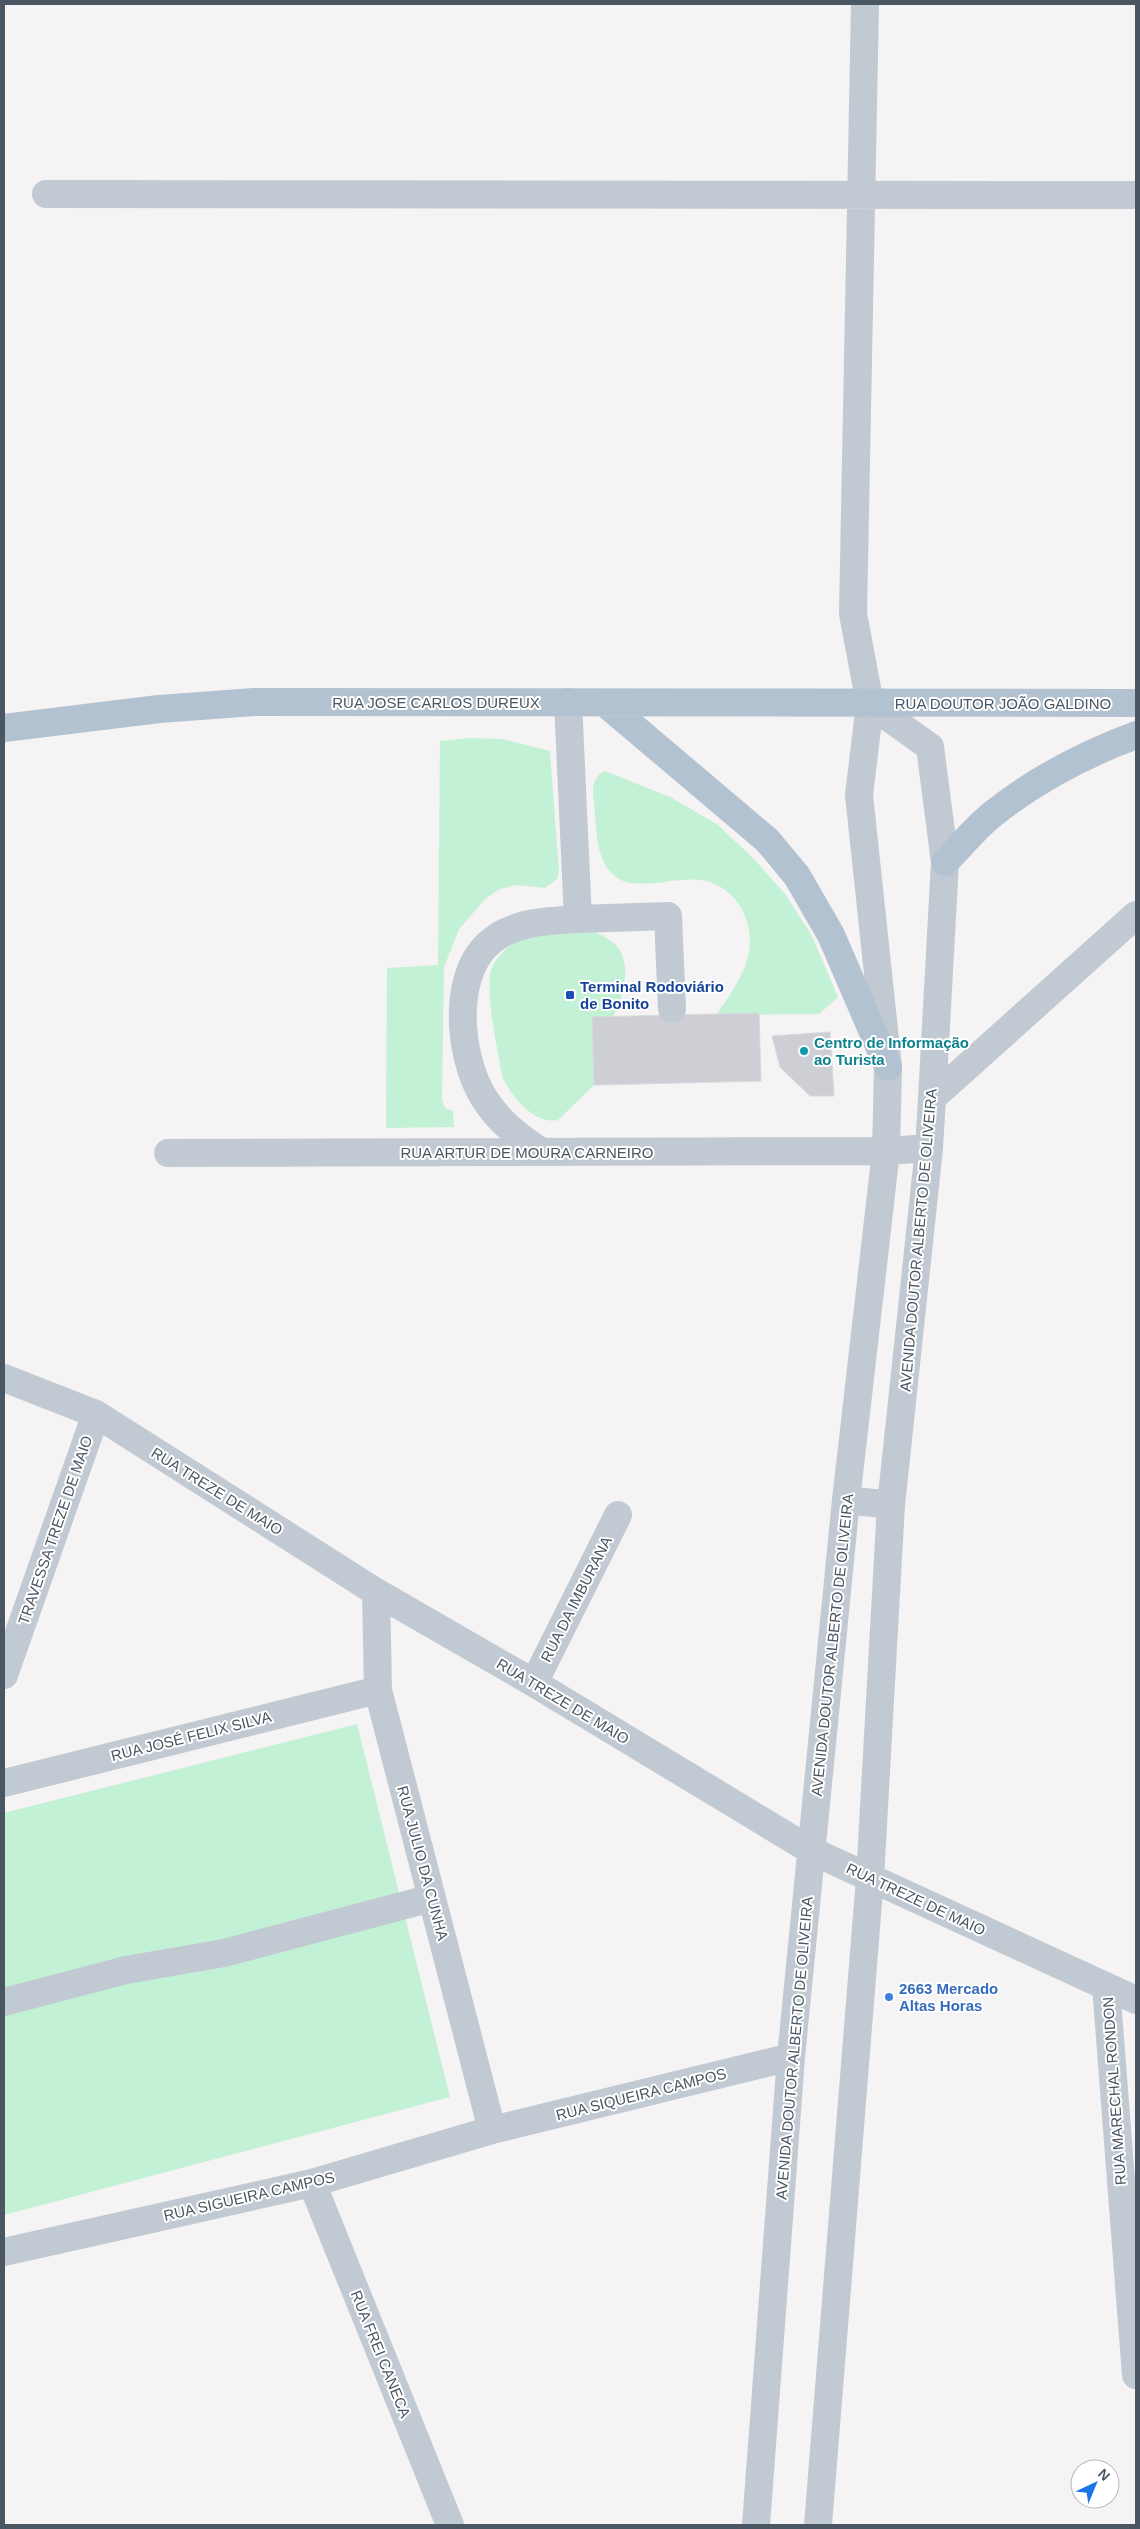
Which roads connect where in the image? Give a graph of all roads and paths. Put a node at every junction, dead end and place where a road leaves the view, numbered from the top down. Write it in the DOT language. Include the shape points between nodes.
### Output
graph roads {
  1 [pos="865,4"];
  2 [pos="46,194"];
  3 [pos="862,195"];
  4 [pos="1136,195"];
  5 [pos="568,702"];
  6 [pos="605,703"];
  7 [pos="1136,703"];
  8 [pos="870,704"];
  9 [pos="4,728"];
  10 [pos="1136,735"];
  11 [pos="945,862"];
  12 [pos="1136,916"];
  13 [pos="578,919"];
  14 [pos="672,1009"];
  15 [pos="888,1067"];
  16 [pos="932,1098"];
  17 [pos="929,1148"];
  18 [pos="886,1151"];
  19 [pos="542,1152"];
  20 [pos="168,1154"];
  21 [pos="4,1378"];
  22 [pos="96,1414"];
  23 [pos="846,1500"];
  24 [pos="891,1505"];
  25 [pos="618,1515"];
  26 [pos="376,1592"];
  27 [pos="4,1675"];
  28 [pos="534,1683"];
  29 [pos="378,1690"];
  30 [pos="4,1783"];
  31 [pos="812,1851"];
  32 [pos="870,1878"];
  33 [pos="432,1898"];
  34 [pos="1106,1986"];
  35 [pos="1136,2000"];
  36 [pos="4,2002"];
  37 [pos="791,2057"];
  38 [pos="492,2130"];
  39 [pos="312,2183"];
  40 [pos="4,2252"];
  41 [pos="1136,2375"];
  42 [pos="450,2525"];
  43 [pos="756,2525"];
  44 [pos="818,2525"];
  1 -- 3 [label="street"];
  2 -- 3 [label="street"];
  3 -- 4 [label="street"];
  3 -- 8 [label="street" via="853,614"];
  5 -- 6 [label="main road, RUA JOSE CARLOS DUREUX"];
  5 -- 9 [label="main road, RUA JOSE CARLOS DUREUX" via="254,702 159,709"];
  5 -- 13 [label="street"];
  6 -- 8 [label="main road, RUA JOSE CARLOS DUREUX"];
  6 -- 15 [label="main road" via="767,840 797,876 831,934"];
  7 -- 8 [label="main road, RUA DOUTOR JOÃO GALDINO"];
  8 -- 11 [label="street, AVENIDA DOUTOR ALBERTO DE OLIVEIRA" via="930,748"];
  8 -- 15 [label="street, AVENIDA DOUTOR ALBERTO DE OLIVEIRA" via="859,795"];
  10 -- 11 [label="main road" via="1098,749 1046,777 993,813"];
  11 -- 16 [label="street, AVENIDA DOUTOR ALBERTO DE OLIVEIRA"];
  12 -- 16 [label="street"];
  13 -- 14 [label="street" via="668,916"];
  13 -- 19 [label="street" via="537,922 496,937 480,953 469,974 464,1003 463,1033 469,1064 484,1097 506,1126"];
  15 -- 18 [label="street, AVENIDA DOUTOR ALBERTO DE OLIVEIRA"];
  16 -- 17 [label="street, AVENIDA DOUTOR ALBERTO DE OLIVEIRA"];
  17 -- 18 [label="street, RUA ARTUR DE MOURA CARNEIRO"];
  17 -- 24 [label="street, AVENIDA DOUTOR ALBERTO DE OLIVEIRA"];
  18 -- 19 [label="street, RUA ARTUR DE MOURA CARNEIRO"];
  18 -- 23 [label="street, AVENIDA DOUTOR ALBERTO DE OLIVEIRA"];
  19 -- 20 [label="street, RUA ARTUR DE MOURA CARNEIRO"];
  21 -- 22 [label="street, RUA TREZE DE MAIO"];
  22 -- 26 [label="street, RUA TREZE DE MAIO"];
  22 -- 27 [label="street, TRAVESSA TREZE DE MAIO"];
  23 -- 24 [label="street"];
  23 -- 31 [label="street, AVENIDA DOUTOR ALBERTO DE OLIVEIRA"];
  24 -- 32 [label="street, AVENIDA DOUTOR ALBERTO DE OLIVEIRA"];
  25 -- 28 [label="street, RUA DA IMBURANA"];
  26 -- 28 [label="street, RUA TREZE DE MAIO"];
  26 -- 29 [label="street, RUA JULIO DA CUNHA"];
  28 -- 31 [label="street, RUA TREZE DE MAIO"];
  29 -- 30 [label="street, RUA JOSÉ FELIX SILVA"];
  29 -- 33 [label="street, RUA JULIO DA CUNHA"];
  31 -- 32 [label="street, RUA TREZE DE MAIO"];
  31 -- 37 [label="street, AVENIDA DOUTOR ALBERTO DE OLIVEIRA"];
  32 -- 34 [label="street, RUA TREZE DE MAIO"];
  32 -- 44 [label="street, AVENIDA DOUTOR ALBERTO DE OLIVEIRA"];
  33 -- 36 [label="street" via="224,1953 126,1970"];
  33 -- 38 [label="street, RUA JULIO DA CUNHA"];
  34 -- 35 [label="street, RUA TREZE DE MAIO"];
  34 -- 41 [label="street, RUA MARECHAL RONDON"];
  37 -- 38 [label="street, RUA SIQUEIRA CAMPOS"];
  37 -- 43 [label="street, AVENIDA DOUTOR ALBERTO DE OLIVEIRA"];
  38 -- 39 [label="street, RUA SIGUEIRA CAMPOS"];
  39 -- 40 [label="street, RUA SIGUEIRA CAMPOS"];
  39 -- 42 [label="street, RUA FREI CANECA"];
}
